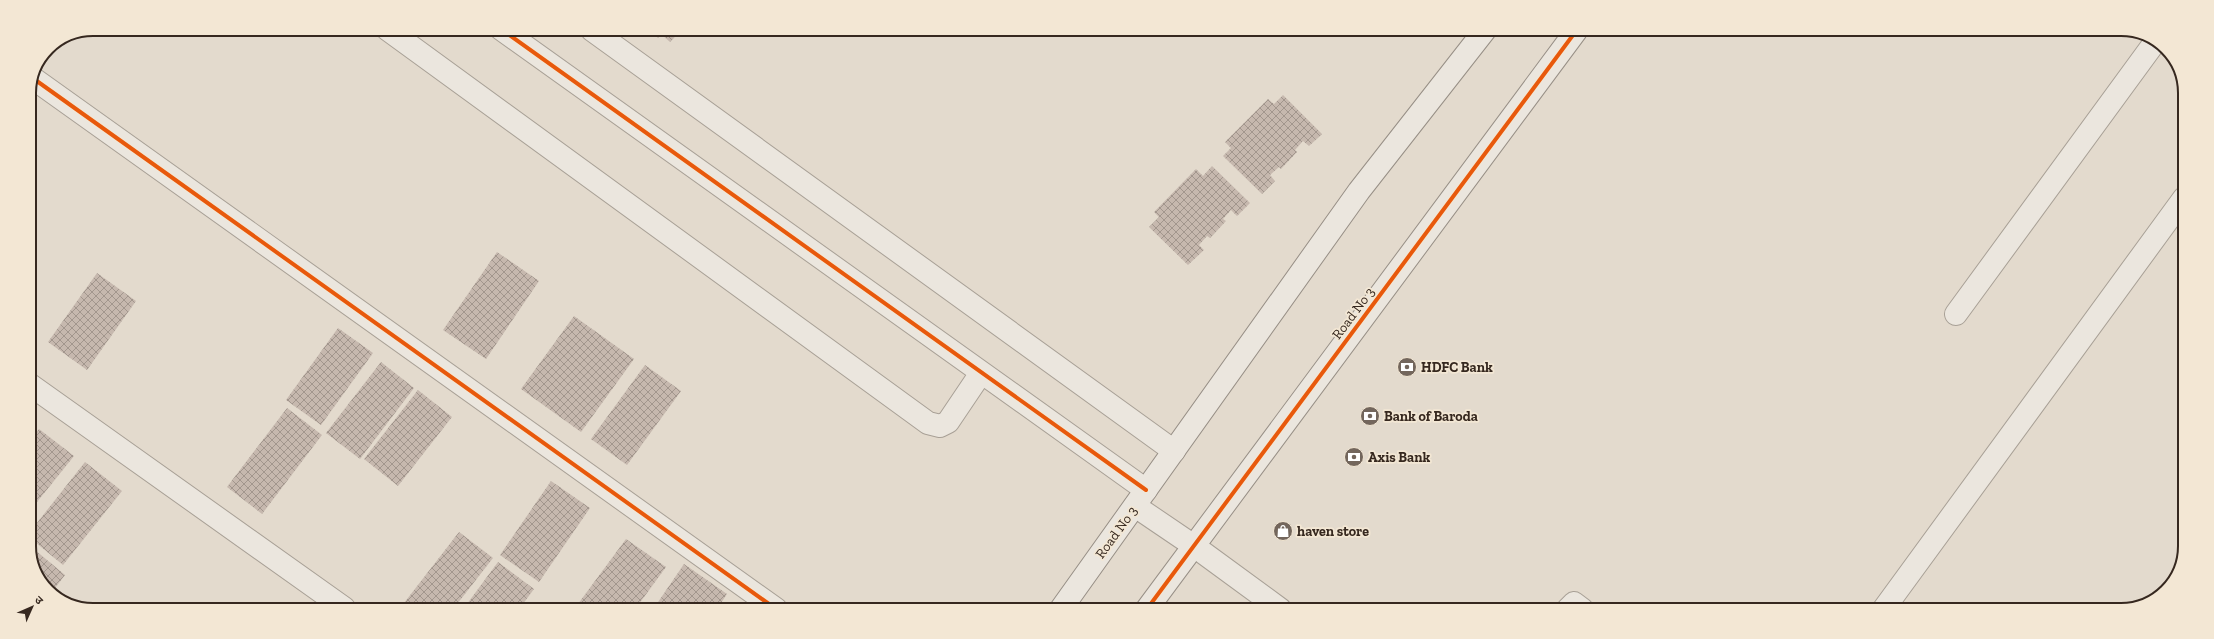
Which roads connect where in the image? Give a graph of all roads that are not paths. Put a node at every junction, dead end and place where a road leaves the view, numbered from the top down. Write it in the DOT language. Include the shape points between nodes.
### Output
graph roads {
  1 [pos="401,36"];
  2 [pos="511,36"];
  3 [pos="600,36"];
  4 [pos="1480,36"];
  5 [pos="1572,36"];
  6 [pos="2152,46"];
  7 [pos="37,81"];
  8 [pos="2178,206"];
  9 [pos="1956,314"];
  10 [pos="981,373"];
  11 [pos="36,389"];
  12 [pos="1174,451"];
  13 [pos="1140,498"];
  14 [pos="1194,546"];
  15 [pos="337,603"];
  16 [pos="768,603"];
  17 [pos="1066,603"];
  18 [pos="1151,603"];
  19 [pos="1272,603"];
  20 [pos="1888,603"];
  1 -- 10 [label="street" via="928,423 940,426 948,422"];
  2 -- 10 [label="street"];
  3 -- 12 [label="street"];
  4 -- 12 [label="street, Road No 3" via="1359,191"];
  5 -- 14 [label="street, Road No 3"];
  6 -- 9 [label="street"];
  7 -- 16 [label="street"];
  8 -- 20 [label="street"];
  10 -- 13 [label="street"];
  11 -- 15 [label="street"];
  12 -- 13 [label="street, Road No 3"];
  13 -- 14 [label="street"];
  13 -- 17 [label="street, Road No 3"];
  14 -- 18 [label="street, Road No 3"];
  14 -- 19 [label="street"];
}
